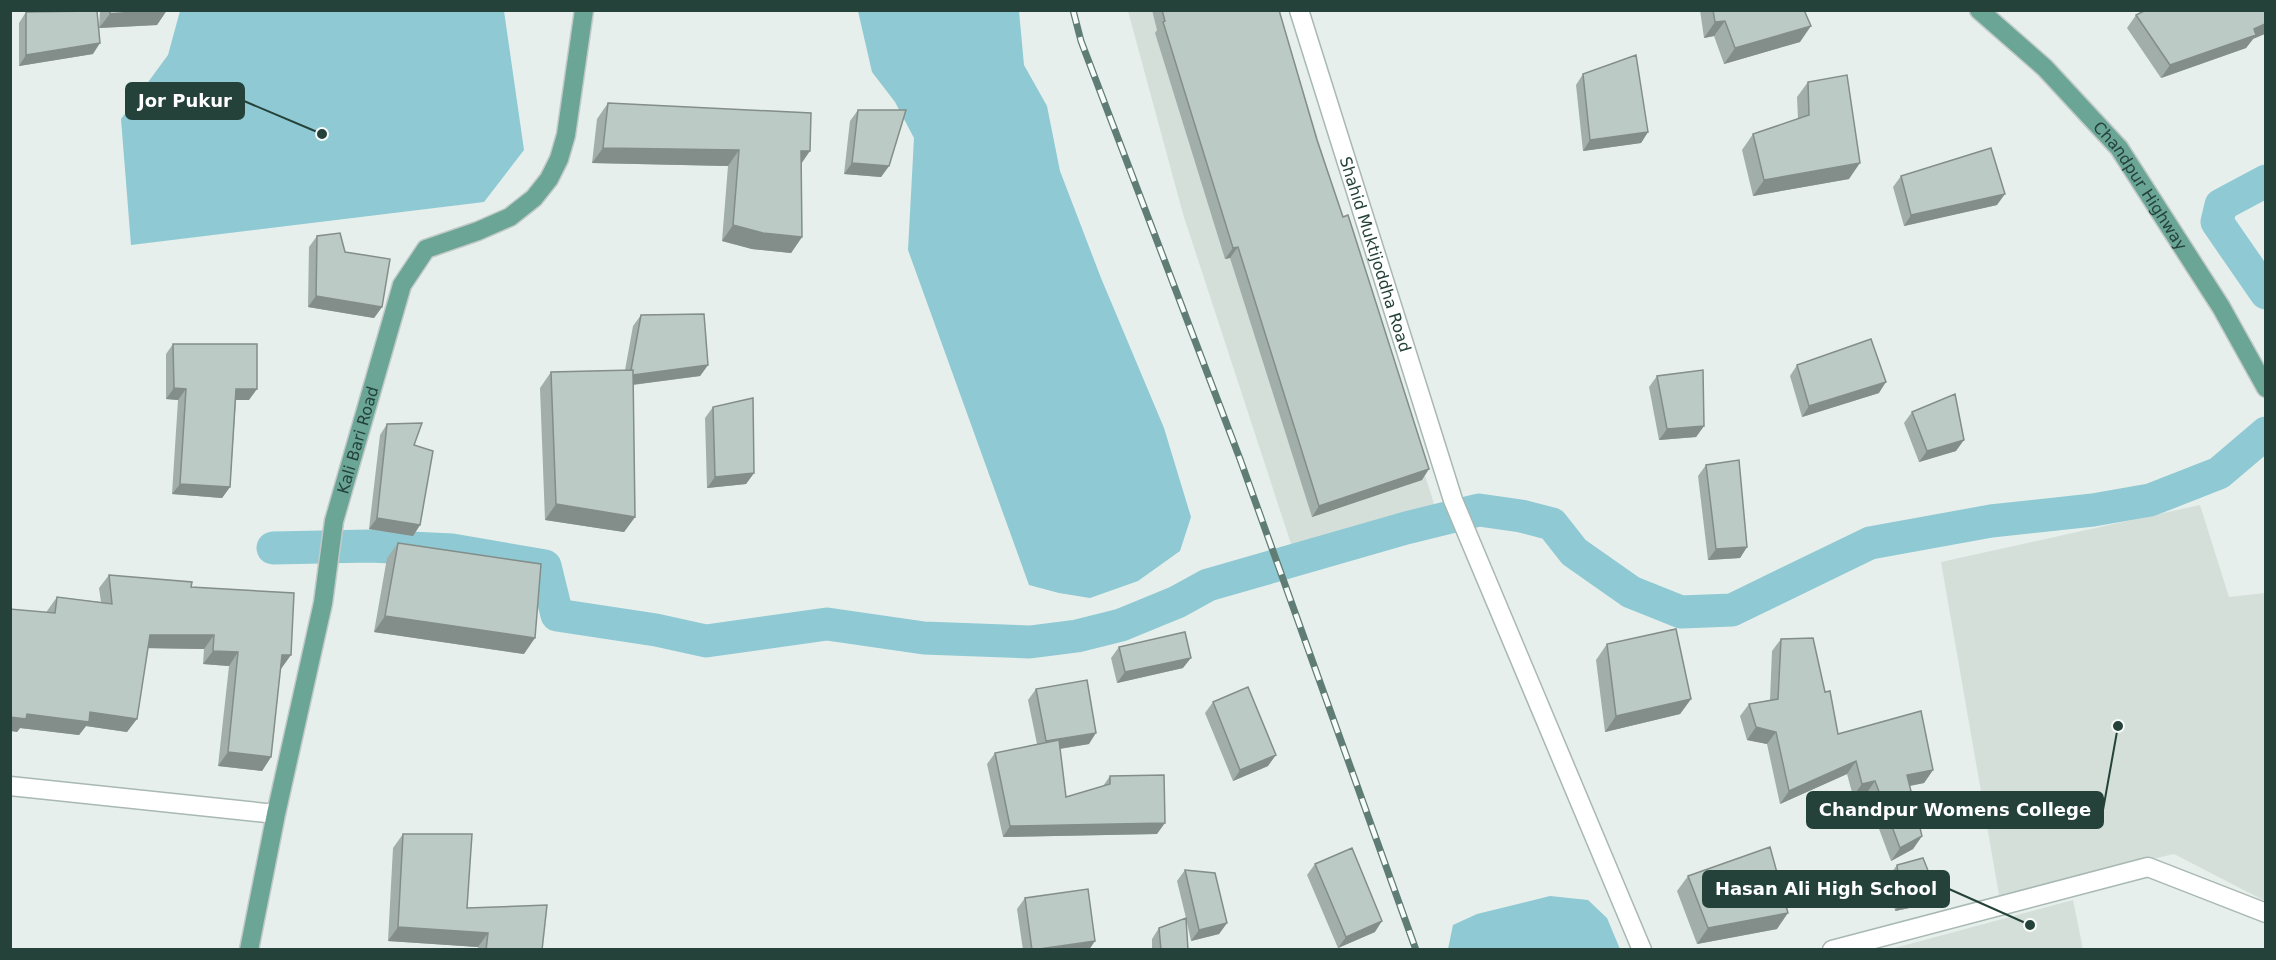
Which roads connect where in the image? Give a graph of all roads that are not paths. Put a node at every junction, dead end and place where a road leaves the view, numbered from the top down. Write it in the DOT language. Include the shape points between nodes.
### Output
graph roads {
  1 [pos="584,10"];
  2 [pos="1299,10"];
  3 [pos="1979,10"];
  4 [pos="2265,388"];
  5 [pos="10,786"];
  6 [pos="276,814"];
  7 [pos="2265,913"];
  8 [pos="249,950"];
  9 [pos="1642,950"];
  10 [pos="1832,950"];
  1 -- 6 [label="main road, Kali Bari Road" via="566,135 560,159 549,179 534,198 510,217 426,249 402,285 334,522 323,603"];
  2 -- 9 [label="street, Shahid Muktijoddha Road" via="1453,500"];
  3 -- 4 [label="main road, Chandpur Highway" via="2045,68 2119,148 2221,307"];
  5 -- 6 [label="street"];
  6 -- 8 [label="main road, Kali Bari Road"];
  7 -- 10 [label="street" via="2148,867"];
}
